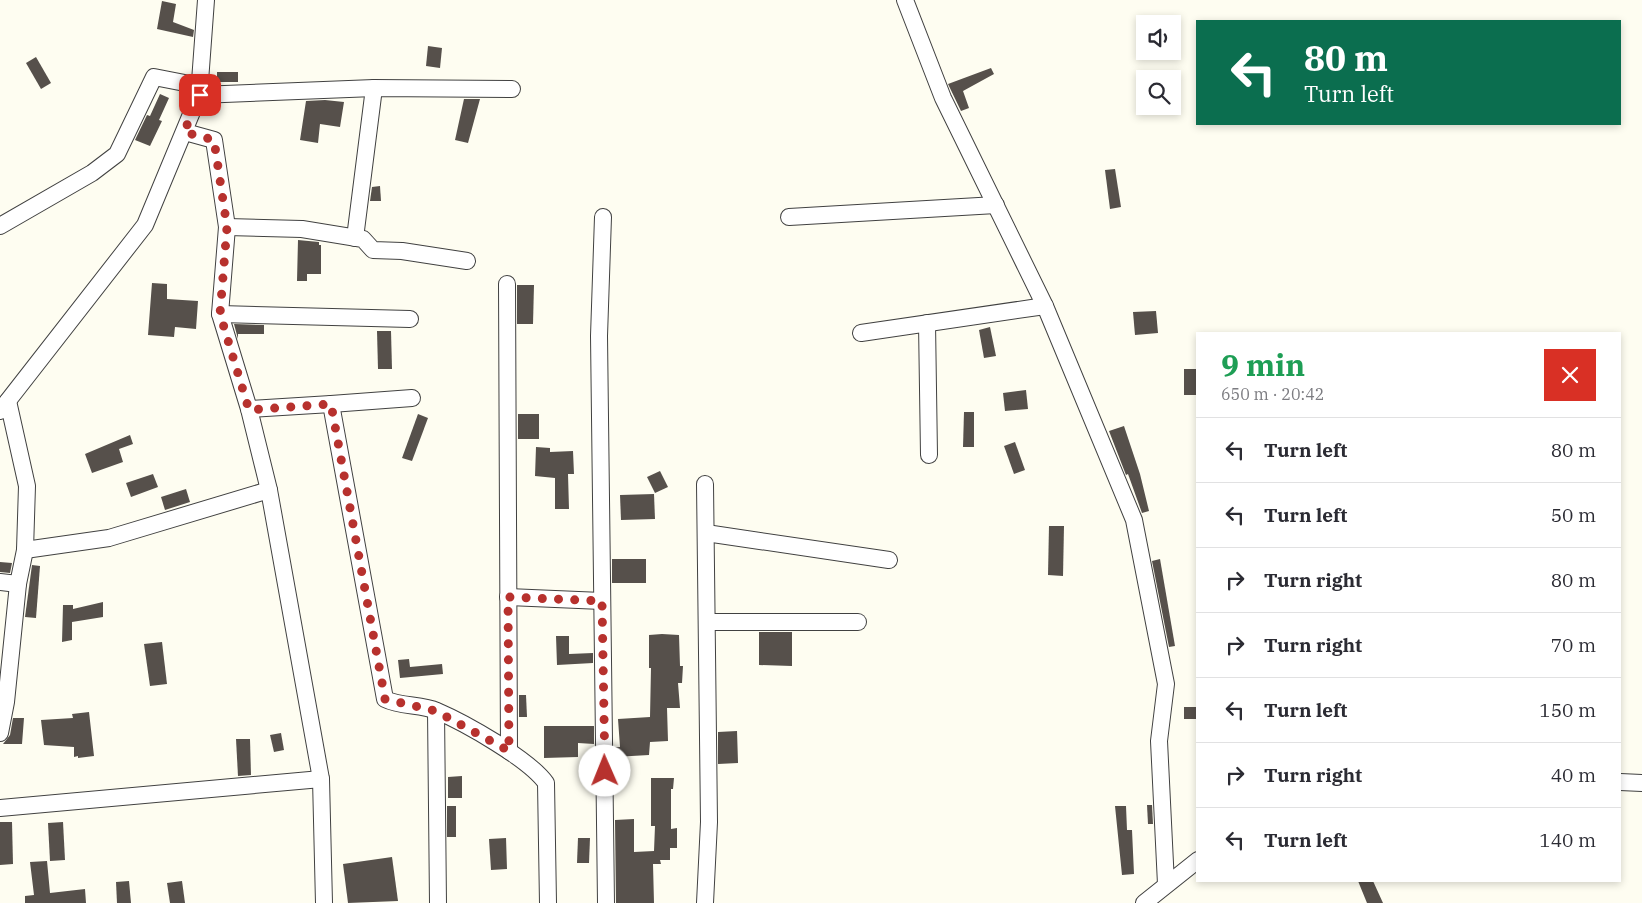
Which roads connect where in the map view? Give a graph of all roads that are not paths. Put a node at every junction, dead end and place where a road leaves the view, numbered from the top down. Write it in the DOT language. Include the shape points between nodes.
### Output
graph roads {
  1 [pos="206,0"];
  2 [pos="905,0"];
  3 [pos="374,88"];
  4 [pos="512,89"];
  5 [pos="200,91"];
  6 [pos="184,132"];
  7 [pos="996,205"];
  8 [pos="603,217"];
  9 [pos="789,217"];
  10 [pos="0,226"];
  11 [pos="227,227"];
  12 [pos="355,238"];
  13 [pos="466,261"];
  14 [pos="507,284"];
  15 [pos="1045,306"];
  16 [pos="220,314"];
  17 [pos="410,319"];
  18 [pos="927,323"];
  19 [pos="861,333"];
  20 [pos="412,398"];
  21 [pos="331,404"];
  22 [pos="4,406"];
  23 [pos="249,410"];
  24 [pos="929,455"];
  25 [pos="705,484"];
  26 [pos="269,490"];
  27 [pos="706,533"];
  28 [pos="25,550"];
  29 [pos="889,560"];
  30 [pos="0,582"];
  31 [pos="18,584"];
  32 [pos="508,597"];
  33 [pos="602,601"];
  34 [pos="707,622"];
  35 [pos="858,622"];
  36 [pos="436,711"];
  37 [pos="0,733"];
  38 [pos="509,751"];
  39 [pos="320,779"];
  40 [pos="1621,782"];
  41 [pos="1642,783"];
  42 [pos="0,808"];
  43 [pos="1196,862"];
  44 [pos="1166,884"];
  45 [pos="324,903"];
  46 [pos="438,903"];
  47 [pos="548,903"];
  48 [pos="606,903"];
  49 [pos="705,903"];
  50 [pos="1144,903"];
  1 -- 5 [label="street"];
  2 -- 7 [label="street" via="943,98"];
  3 -- 4 [label="street"];
  3 -- 5 [label="street"];
  3 -- 12 [label="street"];
  5 -- 6 [label="street"];
  5 -- 10 [label="street" via="154,77 118,154 92,173"];
  6 -- 11 [label="street" via="214,140"];
  6 -- 22 [label="street" via="145,225"];
  7 -- 9 [label="street"];
  7 -- 15 [label="street"];
  8 -- 33 [label="street" via="599,336"];
  11 -- 12 [label="street" via="302,228"];
  11 -- 16 [label="street"];
  12 -- 13 [label="street" via="363,239 373,250"];
  14 -- 32 [label="street"];
  15 -- 18 [label="street"];
  15 -- 44 [label="street" via="1134,520 1166,684 1159,741"];
  16 -- 17 [label="street"];
  16 -- 23 [label="street"];
  18 -- 19 [label="street"];
  18 -- 24 [label="street"];
  20 -- 21 [label="street"];
  21 -- 23 [label="street"];
  21 -- 36 [label="street" via="385,699"];
  22 -- 28 [label="street" via="28,486"];
  23 -- 26 [label="street"];
  25 -- 27 [label="street"];
  26 -- 28 [label="street" via="110,538"];
  26 -- 39 [label="street"];
  27 -- 29 [label="street"];
  27 -- 34 [label="street"];
  28 -- 31 [label="street"];
  30 -- 31 [label="street"];
  31 -- 37 [label="street"];
  32 -- 33 [label="street"];
  32 -- 38 [label="street"];
  33 -- 48 [label="street"];
  34 -- 35 [label="street"];
  34 -- 49 [label="street" via="709,822"];
  36 -- 38 [label="street"];
  36 -- 46 [label="street"];
  38 -- 47 [label="street" via="539,773 546,783"];
  39 -- 42 [label="street"];
  39 -- 45 [label="street"];
  40 -- 41 [label="street"];
  43 -- 44 [label="street"];
  44 -- 50 [label="street"];
}
